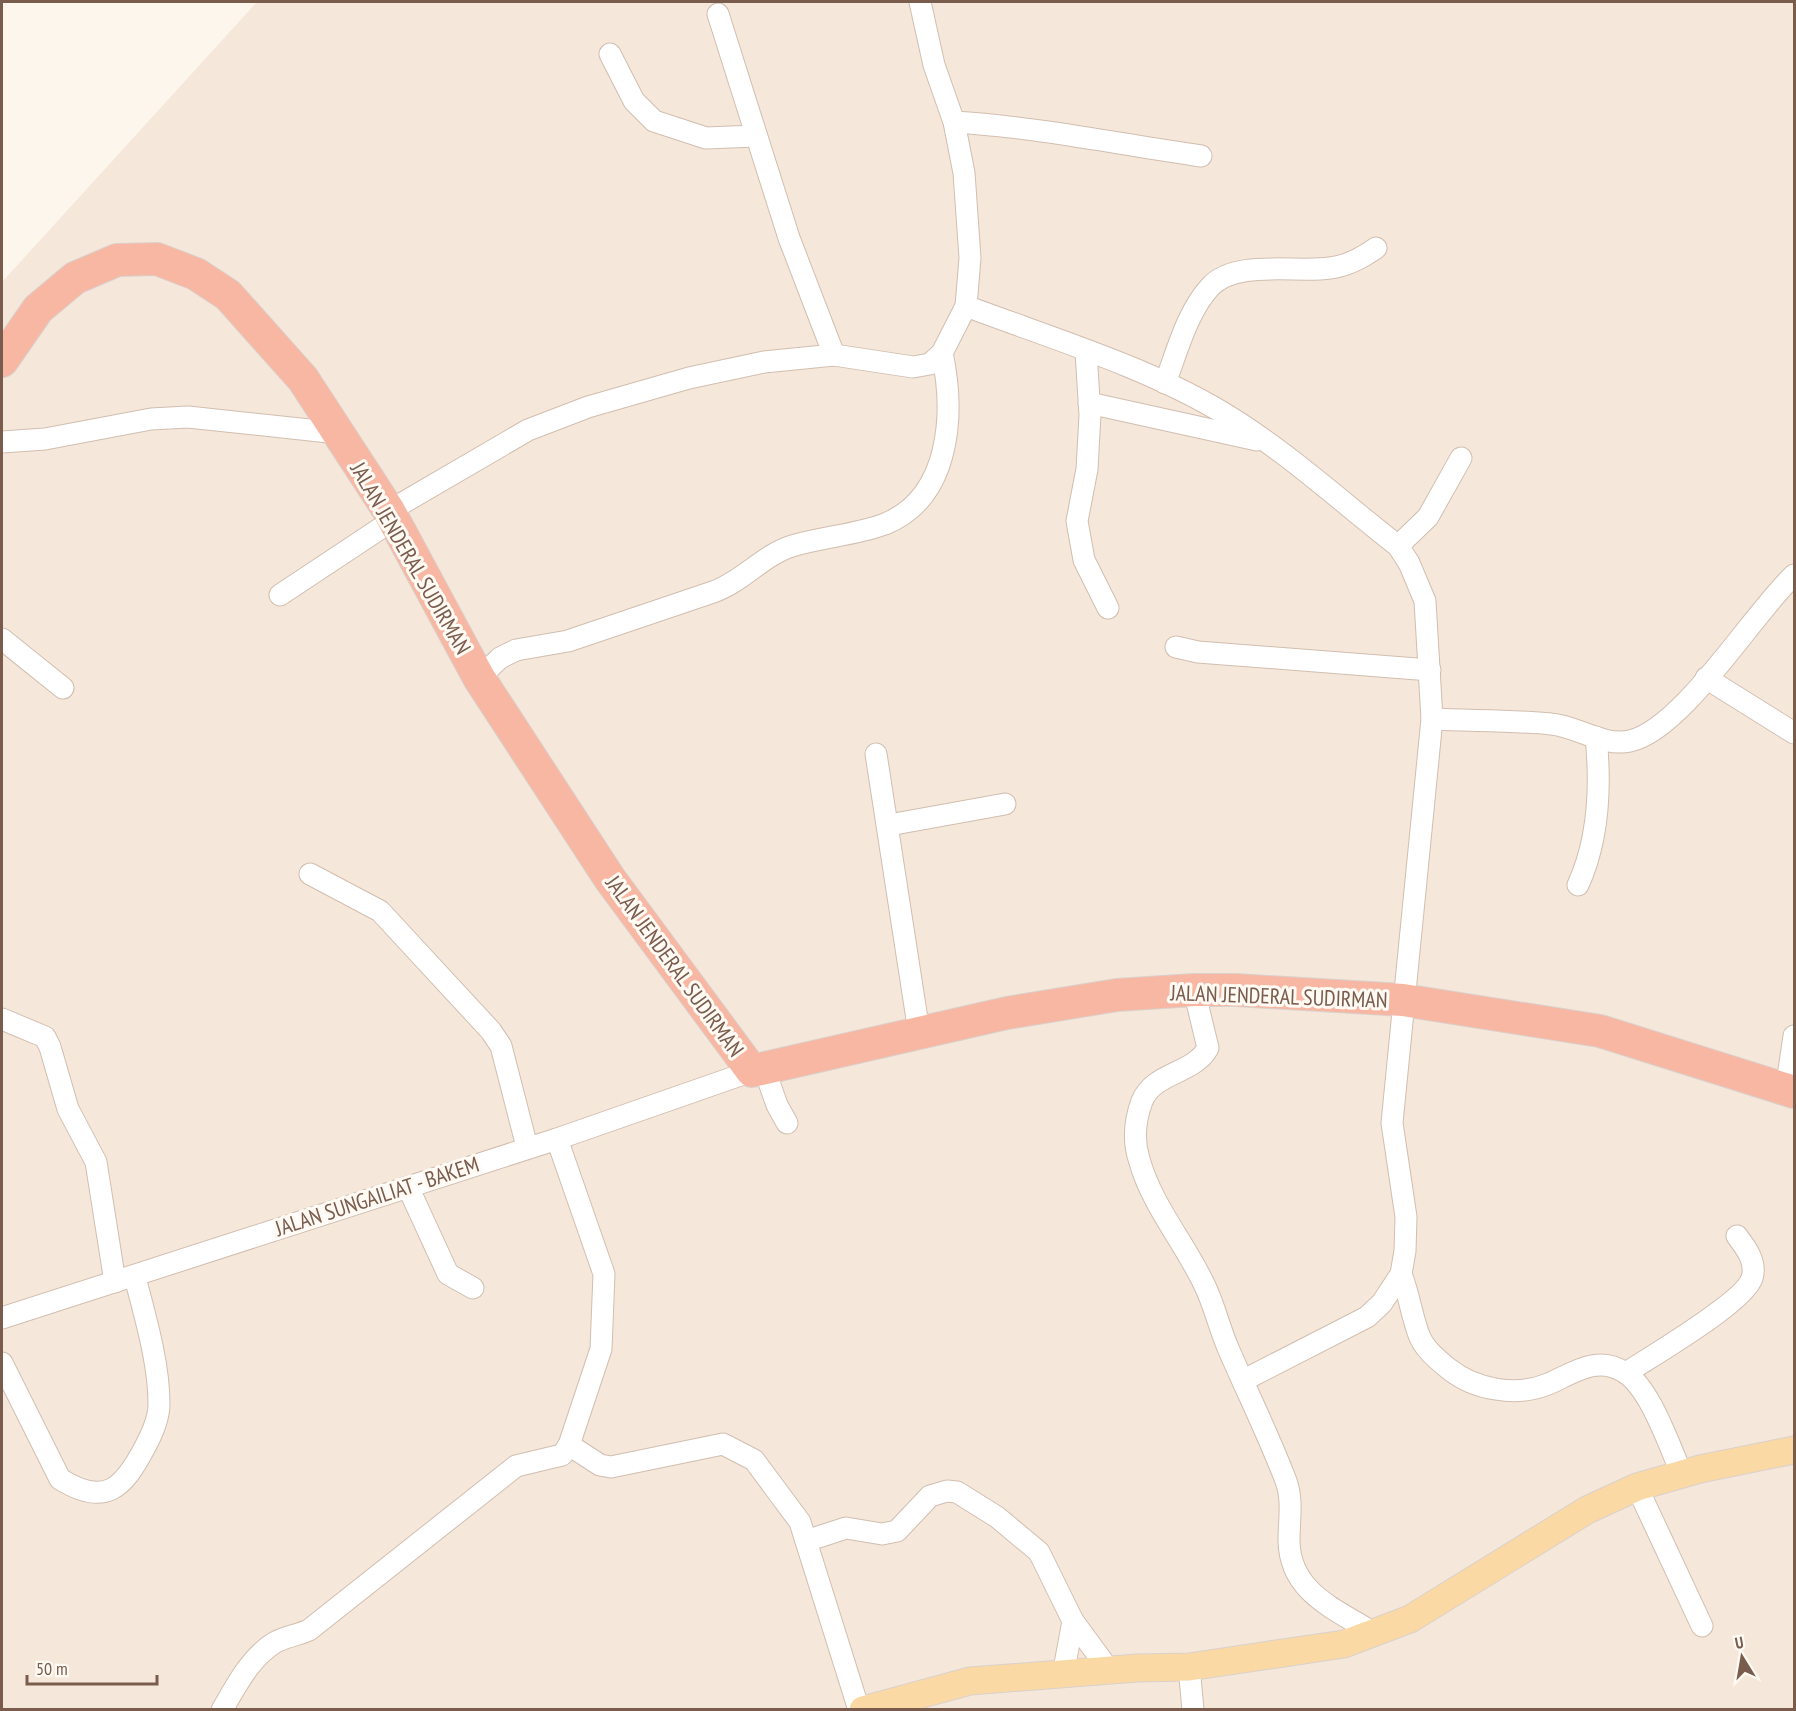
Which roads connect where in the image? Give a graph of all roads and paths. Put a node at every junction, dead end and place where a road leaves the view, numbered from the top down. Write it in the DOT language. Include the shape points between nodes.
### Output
graph roads {
  1 [pos="920,2"];
  2 [pos="718,14"];
  3 [pos="610,54"];
  4 [pos="954,122"];
  5 [pos="756,136"];
  6 [pos="1201,156"];
  7 [pos="1376,248"];
  8 [pos="966,306"];
  9 [pos="1086,352"];
  10 [pos="942,353"];
  11 [pos="834,355"];
  12 [pos="2,361"];
  13 [pos="1165,383"];
  14 [pos="1089,404"];
  15 [pos="338,433"];
  16 [pos="2,442"];
  17 [pos="1272,443"];
  18 [pos="1461,458"];
  19 [pos="391,516"];
  20 [pos="1398,546"];
  21 [pos="1794,574"];
  22 [pos="280,595"];
  23 [pos="1108,608"];
  24 [pos="2,639"];
  25 [pos="1176,647"];
  26 [pos="1430,670"];
  27 [pos="479,678"];
  28 [pos="1706,678"];
  29 [pos="63,688"];
  30 [pos="1432,719"];
  31 [pos="1794,733"];
  32 [pos="1596,737"];
  33 [pos="876,754"];
  34 [pos="1005,804"];
  35 [pos="889,825"];
  36 [pos="310,874"];
  37 [pos="1578,885"];
  38 [pos="1194,990"];
  39 [pos="1403,1000"];
  40 [pos="2,1019"];
  41 [pos="920,1032"];
  42 [pos="1794,1036"];
  43 [pos="758,1070"];
  44 [pos="1790,1091"];
  45 [pos="787,1123"];
  46 [pos="556,1139"];
  47 [pos="527,1147"];
  48 [pos="408,1187"];
  49 [pos="1737,1236"];
  50 [pos="1401,1274"];
  51 [pos="125,1279"];
  52 [pos="473,1288"];
  53 [pos="2,1318"];
  54 [pos="2,1363"];
  55 [pos="1626,1372"];
  56 [pos="1244,1380"];
  57 [pos="569,1445"];
  58 [pos="1794,1450"];
  59 [pos="1682,1474"];
  60 [pos="1637,1486"];
  61 [pos="806,1541"];
  62 [pos="1073,1621"];
  63 [pos="1702,1626"];
  64 [pos="1375,1634"];
  65 [pos="1189,1667"];
  66 [pos="1108,1670"];
  67 [pos="1063,1675"];
  68 [pos="222,1710"];
  69 [pos="861,1710"];
  70 [pos="1193,1710"];
  1 -- 4 [label="street" via="934,65"];
  2 -- 5 [label="street"];
  3 -- 5 [label="street" via="634,101 654,121 706,138"];
  4 -- 6 [label="street" via="1043,130"];
  4 -- 8 [label="street" via="964,173 970,258"];
  5 -- 11 [label="street" via="789,238"];
  7 -- 13 [label="street" via="1361,258 1329,269 1248,271 1224,276 1210,286 1192,314"];
  8 -- 9 [label="street"];
  8 -- 10 [label="street"];
  9 -- 13 [label="street"];
  9 -- 14 [label="street"];
  10 -- 11 [label="street" via="930,364 913,367"];
  10 -- 27 [label="street" via="948,392 943,456 932,484 908,510 886,523 789,547 730,586 568,641 516,650 500,658"];
  11 -- 19 [label="street" via="753,364 588,407 528,430"];
  12 -- 15 [label="highway, JALAN JENDERAL SUDIRMAN" via="38,309 75,278 117,260 157,259 196,274 228,295 303,379"];
  13 -- 17 [label="street"];
  14 -- 17 [label="street"];
  14 -- 23 [label="street" via="1087,469 1077,521 1084,560"];
  15 -- 16 [label="street" via="188,417"];
  15 -- 19 [label="highway, JALAN JENDERAL SUDIRMAN"];
  17 -- 20 [label="street"];
  18 -- 20 [label="street" via="1428,517"];
  19 -- 22 [label="street"];
  19 -- 27 [label="highway, JALAN JENDERAL SUDIRMAN"];
  20 -- 26 [label="street" via="1425,601"];
  21 -- 28 [label="street"];
  24 -- 29 [label="street"];
  25 -- 26 [label="street"];
  26 -- 30 [label="street"];
  27 -- 43 [label="highway, JALAN JENDERAL SUDIRMAN" via="610,879"];
  28 -- 31 [label="street"];
  28 -- 32 [label="street" via="1650,734 1629,741 1610,742"];
  30 -- 32 [label="street" via="1552,724"];
  30 -- 39 [label="street"];
  32 -- 37 [label="street" via="1600,771 1596,823 1589,860"];
  33 -- 35 [label="street"];
  34 -- 35 [label="street"];
  35 -- 41 [label="street"];
  36 -- 47 [label="street" via="380,911 491,1031 501,1046"];
  38 -- 39 [label="highway, JALAN JENDERAL SUDIRMAN"];
  38 -- 41 [label="highway, JALAN JENDERAL SUDIRMAN" via="1106,997"];
  38 -- 56 [label="street" via="1208,1048 1196,1061 1150,1088 1137,1117 1135,1139 1148,1182 1205,1284"];
  39 -- 44 [label="highway, JALAN JENDERAL SUDIRMAN" via="1600,1031"];
  39 -- 50 [label="street" via="1392,1123 1406,1217"];
  40 -- 51 [label="street" via="45,1038 51,1047 69,1109 96,1162"];
  41 -- 43 [label="highway, JALAN JENDERAL SUDIRMAN"];
  42 -- 44 [label="street"];
  43 -- 45 [label="street"];
  43 -- 46 [label="street, JALAN SUNGAILIAT - BAKEM"];
  46 -- 47 [label="street, JALAN SUNGAILIAT - BAKEM"];
  46 -- 57 [label="street" via="604,1274 601,1349"];
  47 -- 48 [label="street, JALAN SUNGAILIAT - BAKEM"];
  48 -- 51 [label="street, JALAN SUNGAILIAT - BAKEM"];
  48 -- 52 [label="street" via="448,1274"];
  49 -- 55 [label="street" via="1752,1259 1752,1279 1747,1288"];
  50 -- 55 [label="street" via="1424,1344 1455,1374 1485,1388 1516,1391 1546,1385 1582,1367 1606,1363"];
  50 -- 56 [label="street" via="1382,1303 1367,1317"];
  51 -- 53 [label="street, JALAN SUNGAILIAT - BAKEM"];
  51 -- 54 [label="street" via="149,1332 159,1404 151,1437 119,1487 97,1492 77,1490 60,1479"];
  55 -- 59 [label="street" via="1641,1389"];
  56 -- 64 [label="street" via="1290,1492 1289,1547 1293,1569 1310,1594"];
  57 -- 61 [label="street" via="600,1465 611,1467 723,1444 739,1450 754,1460 795,1515"];
  57 -- 68 [label="street" via="562,1455 516,1466 309,1630 275,1642 259,1655"];
  58 -- 59 [label="main road"];
  59 -- 60 [label="main road"];
  60 -- 63 [label="street"];
  60 -- 64 [label="main road" via="1587,1510 1419,1614"];
  61 -- 62 [label="street" via="846,1528 882,1534 897,1531 930,1496 957,1492 1039,1552"];
  61 -- 69 [label="street"];
  62 -- 66 [label="street"];
  62 -- 67 [label="street"];
  64 -- 65 [label="main road" via="1318,1649"];
  65 -- 66 [label="main road"];
  65 -- 70 [label="street"];
  66 -- 67 [label="main road"];
  67 -- 69 [label="main road" via="970,1681"];
}
